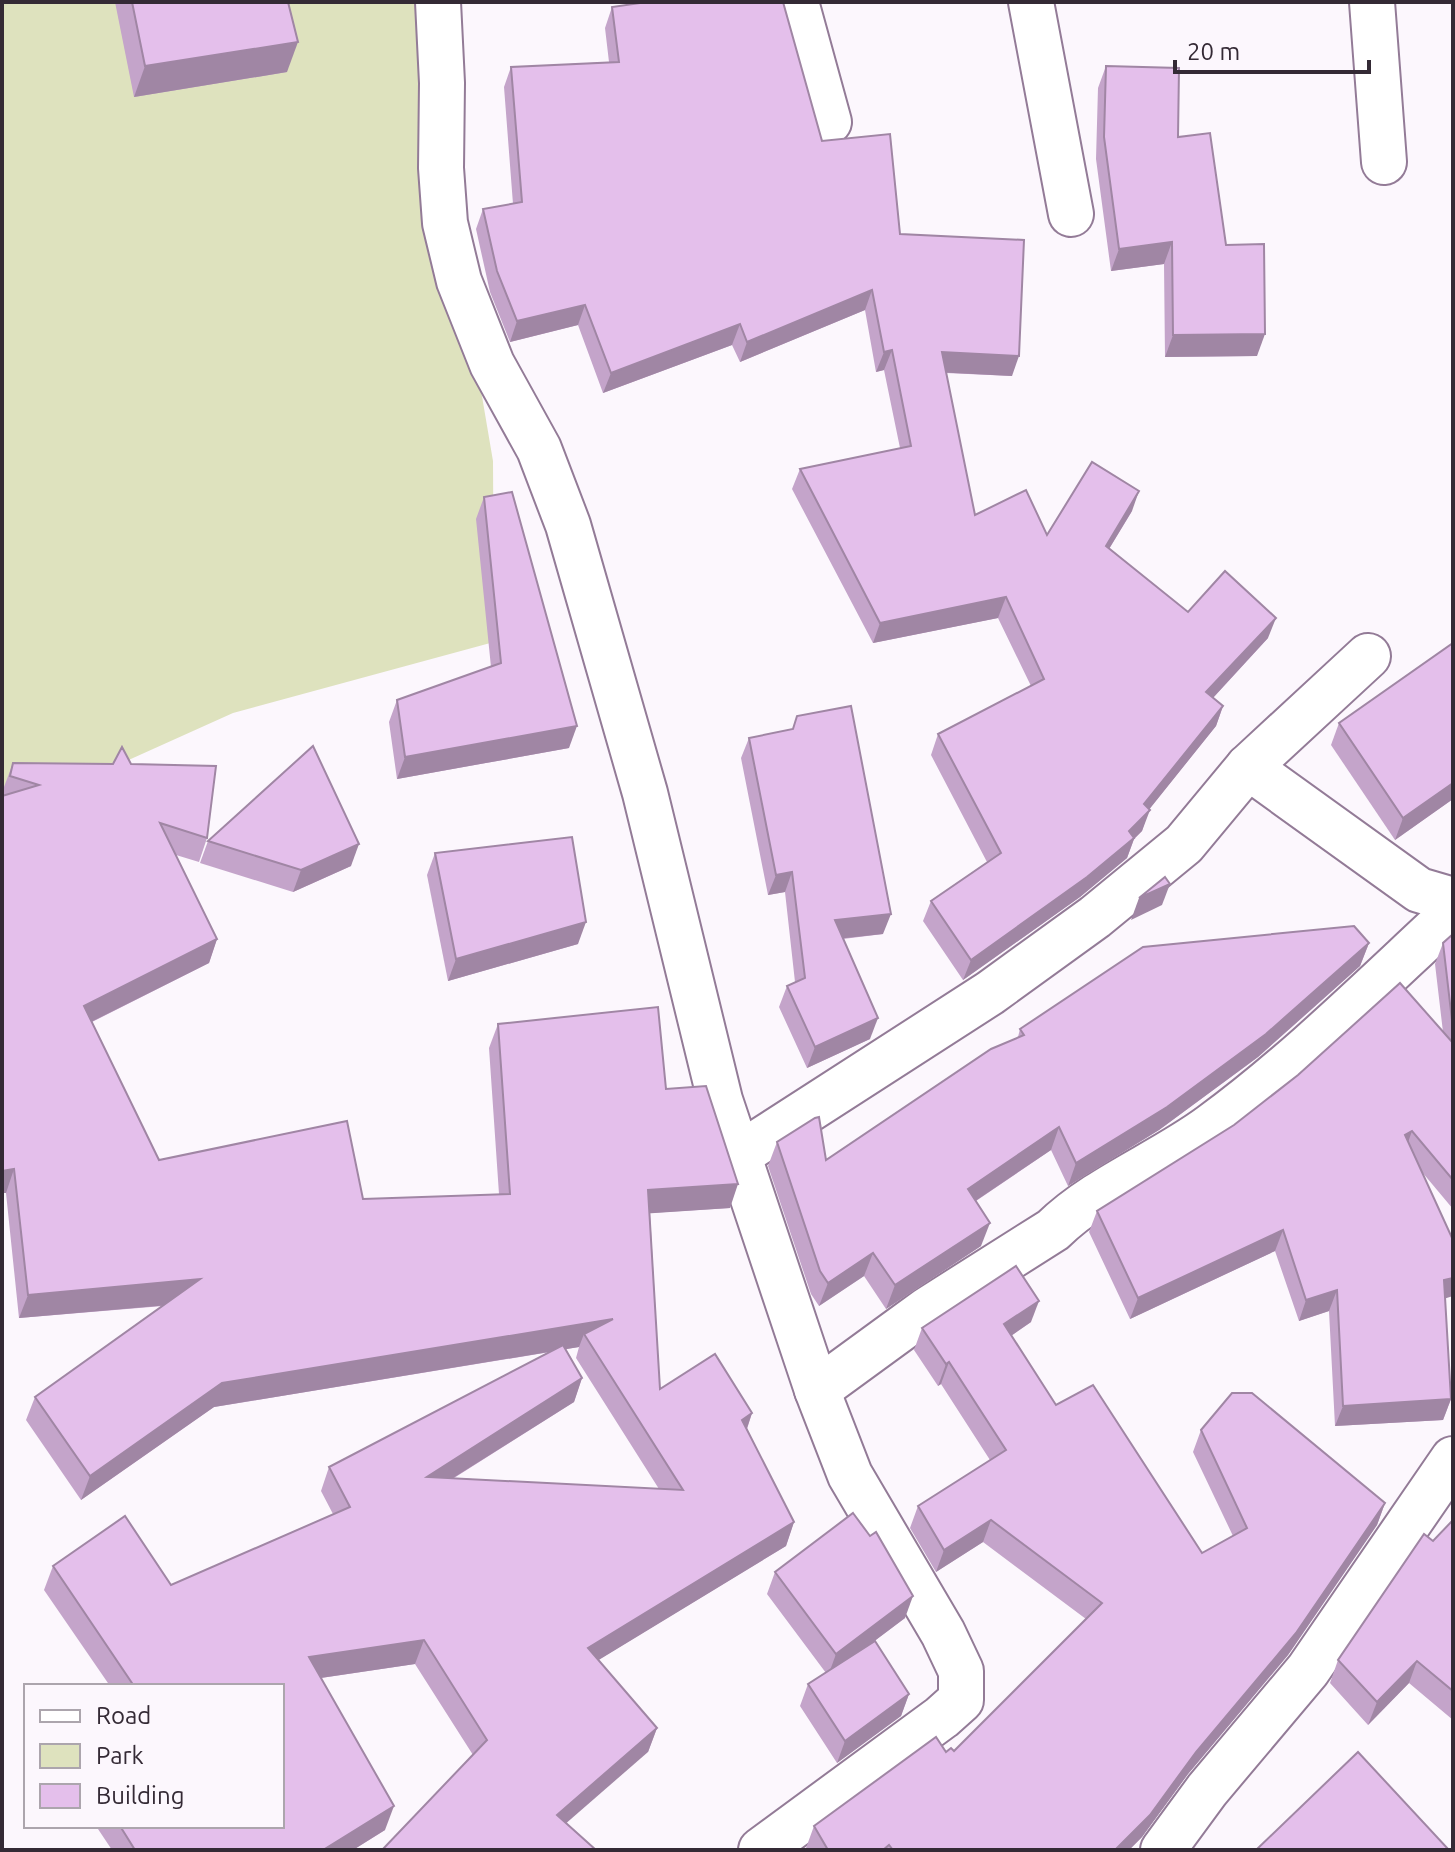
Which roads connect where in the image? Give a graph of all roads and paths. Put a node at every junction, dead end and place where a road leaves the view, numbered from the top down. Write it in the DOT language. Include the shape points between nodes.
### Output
graph roads {
  1 [pos="438,2"];
  2 [pos="796,2"];
  3 [pos="1031,2"];
  4 [pos="1372,2"];
  5 [pos="829,122"];
  6 [pos="1384,162"];
  7 [pos="1071,214"];
  8 [pos="1368,656"];
  9 [pos="1248,767"];
  10 [pos="1453,900"];
  11 [pos="1453,913"];
  12 [pos="740,1154"];
  13 [pos="817,1390"];
  14 [pos="1453,1459"];
  15 [pos="761,1850"];
  16 [pos="1163,1850"];
  1 -- 12 [label="street" via="445,223 459,281 492,364 539,449 568,525 645,793 720,1100"];
  2 -- 5 [label="street"];
  3 -- 7 [label="street"];
  4 -- 6 [label="street"];
  8 -- 9 [label="street"];
  9 -- 10 [label="street" via="1419,890"];
  9 -- 12 [label="street" via="1184,844 1095,917 990,993"];
  11 -- 13 [label="street" via="1260,1090 1166,1158 1068,1215 1053,1230 928,1309"];
  12 -- 13 [label="street"];
  13 -- 15 [label="street" via="850,1475 943,1633 963,1688 961,1700 942,1717"];
  14 -- 16 [label="street" via="1308,1670"];
}
